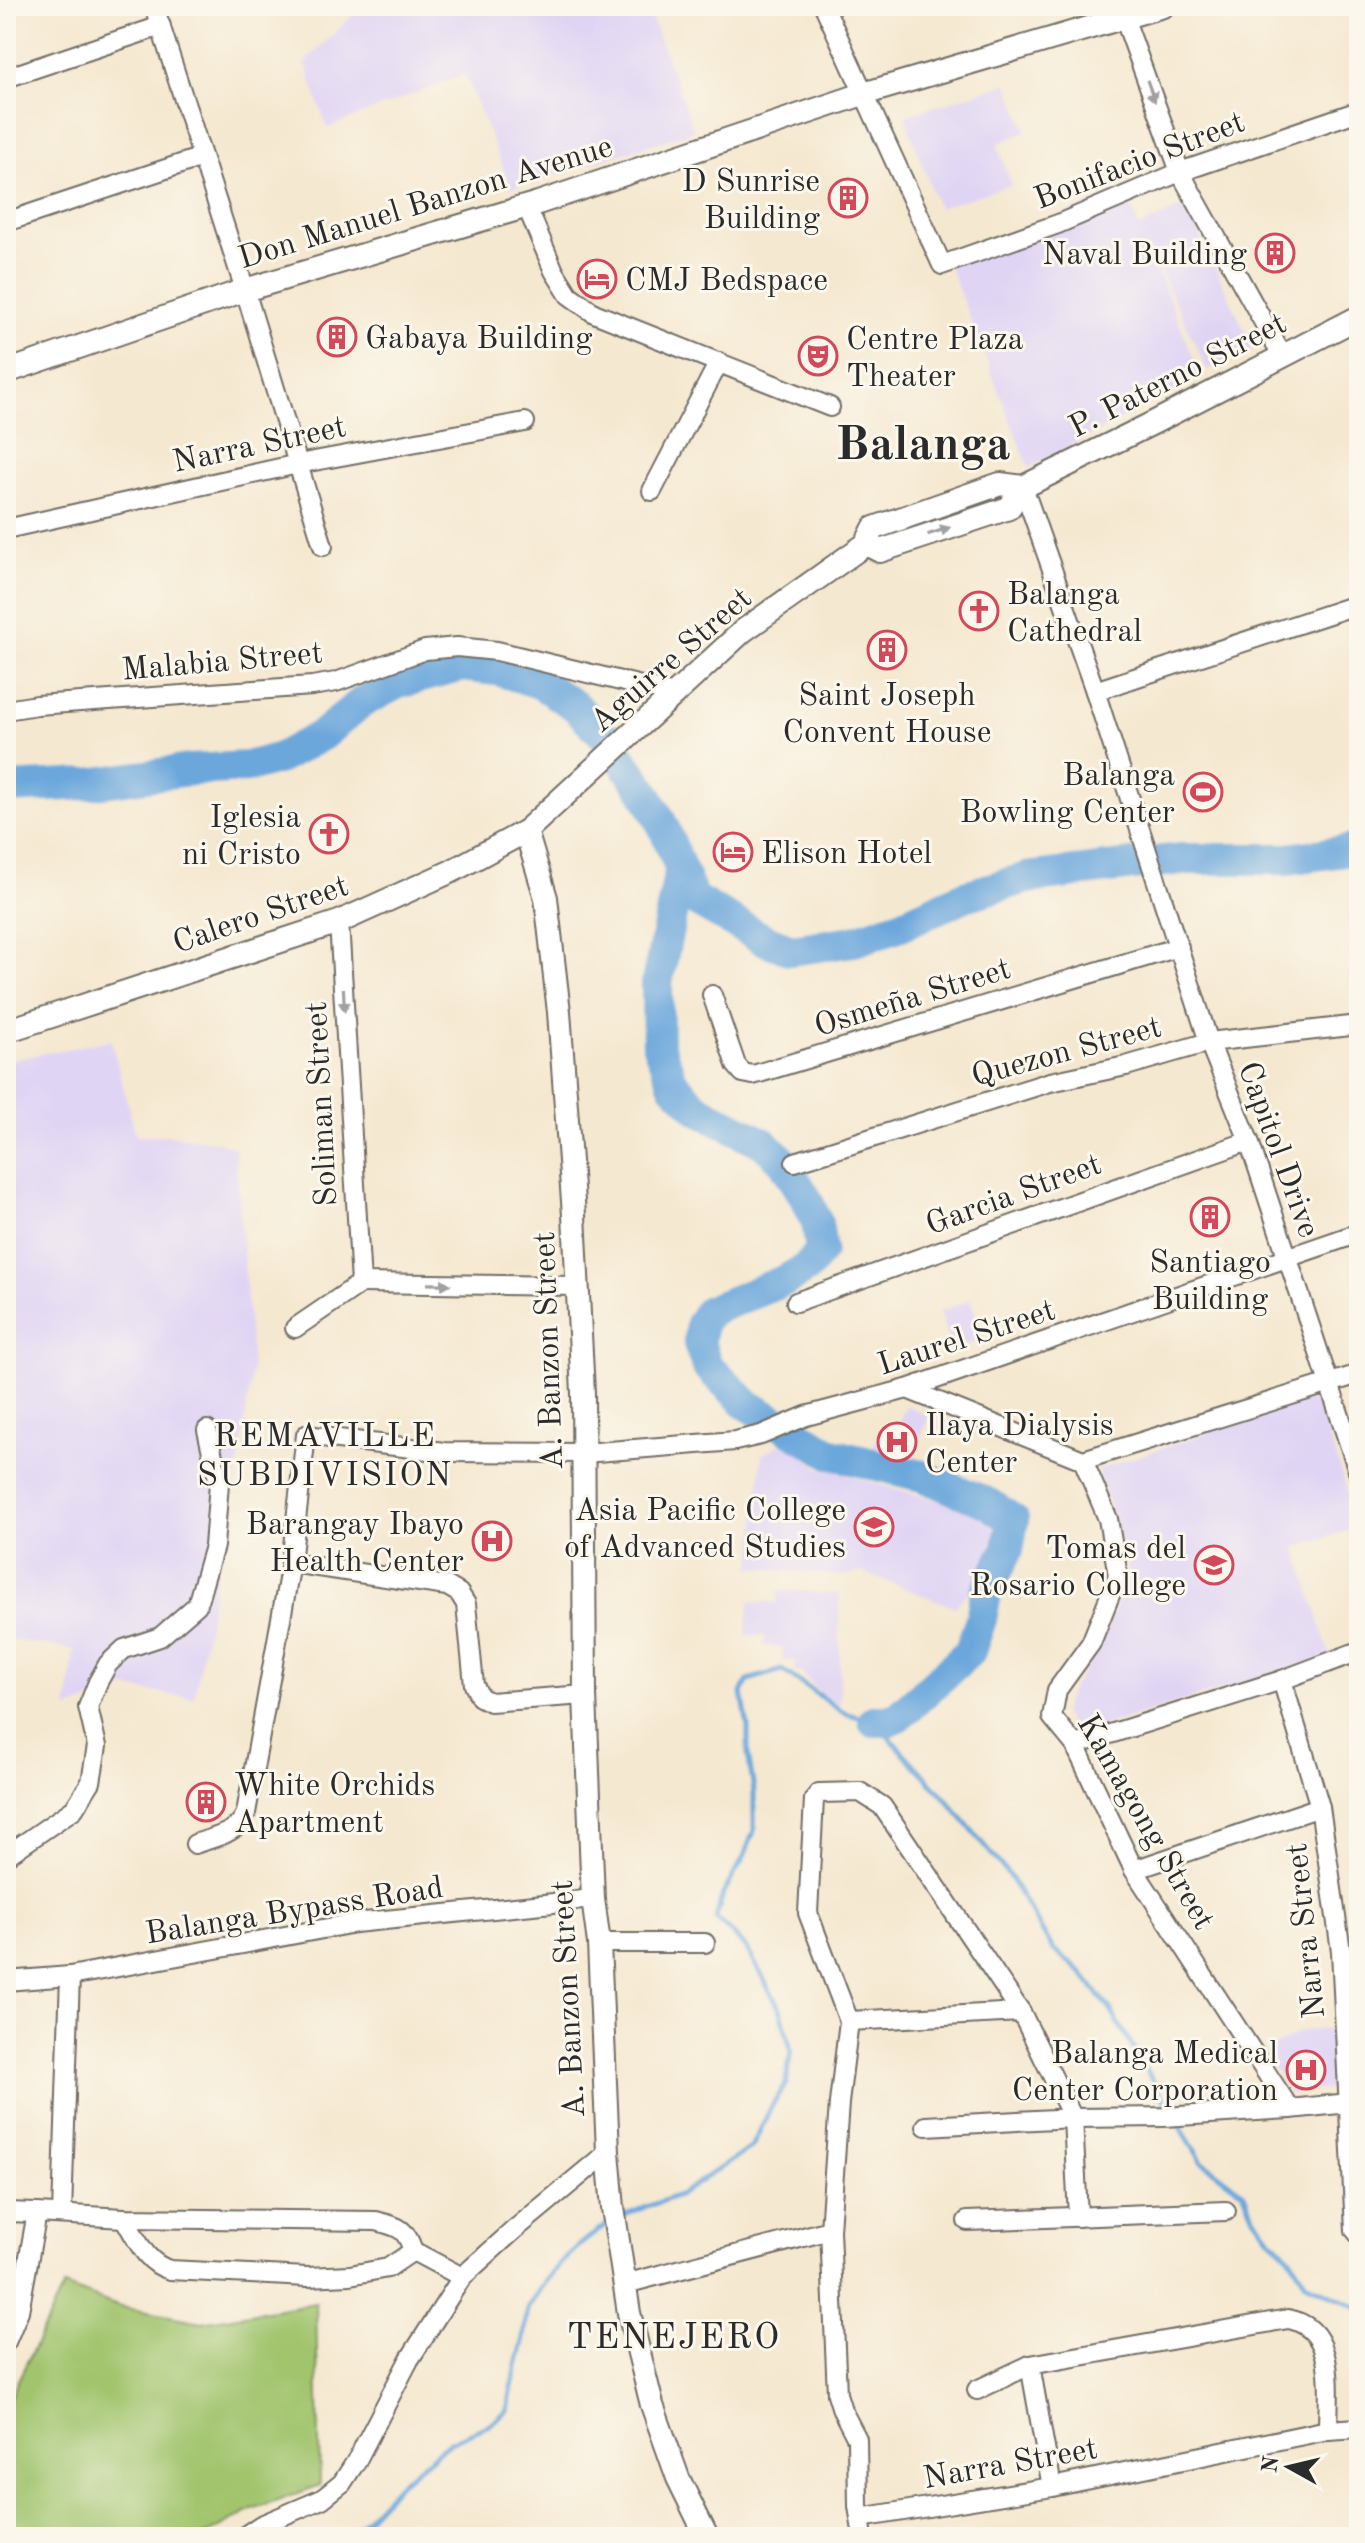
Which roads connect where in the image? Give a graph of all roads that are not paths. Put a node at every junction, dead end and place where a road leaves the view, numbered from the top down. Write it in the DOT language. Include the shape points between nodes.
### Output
graph roads {
  1 [pos="154,6"];
  2 [pos="824,6"];
  3 [pos="1163,6"];
  4 [pos="1124,17"];
  5 [pos="161,26"];
  6 [pos="6,78"];
  7 [pos="863,94"];
  8 [pos="1359,111"];
  9 [pos="202,157"];
  10 [pos="1180,172"];
  11 [pos="527,207"];
  12 [pos="6,222"];
  13 [pos="245,290"];
  14 [pos="1359,317"];
  15 [pos="1283,357"];
  16 [pos="719,362"];
  17 [pos="6,372"];
  18 [pos="830,407"];
  19 [pos="525,422"];
  20 [pos="298,464"];
  21 [pos="1023,487"];
  22 [pos="652,491"];
  23 [pos="6,529"];
  24 [pos="323,546"];
  25 [pos="1359,604"];
  26 [pos="1095,691"];
  27 [pos="674,694"];
  28 [pos="6,710"];
  29 [pos="526,831"];
  30 [pos="339,922"];
  31 [pos="1179,947"];
  32 [pos="712,995"];
  33 [pos="1358,1028"];
  34 [pos="6,1031"];
  35 [pos="1209,1042"];
  36 [pos="1249,1141"];
  37 [pos="795,1162"];
  38 [pos="1359,1233"];
  39 [pos="1288,1258"];
  40 [pos="361,1283"];
  41 [pos="577,1286"];
  42 [pos="796,1302"];
  43 [pos="295,1328"];
  44 [pos="1359,1374"];
  45 [pos="1330,1383"];
  46 [pos="907,1389"];
  47 [pos="207,1430"];
  48 [pos="584,1453"];
  49 [pos="1083,1460"];
  50 [pos="1359,1474"];
  51 [pos="291,1563"];
  52 [pos="1359,1651"];
  53 [pos="1282,1680"];
  54 [pos="585,1695"];
  55 [pos="1075,1745"];
  56 [pos="1320,1807"];
  57 [pos="195,1844"];
  58 [pos="6,1856"];
  59 [pos="1134,1870"];
  60 [pos="593,1899"];
  61 [pos="599,1943"];
  62 [pos="705,1943"];
  63 [pos="70,1976"];
  64 [pos="6,1981"];
  65 [pos="1021,2012"];
  66 [pos="849,2021"];
  67 [pos="1353,2102"];
  68 [pos="1290,2109"];
  69 [pos="1073,2118"];
  70 [pos="926,2126"];
  71 [pos="608,2152"];
  72 [pos="1226,2211"];
  73 [pos="6,2212"];
  74 [pos="37,2213"];
  75 [pos="62,2214"];
  76 [pos="1078,2217"];
  77 [pos="124,2218"];
  78 [pos="967,2221"];
  79 [pos="830,2230"];
  80 [pos="1357,2232"];
  81 [pos="413,2251"];
  82 [pos="462,2277"];
  83 [pos="625,2284"];
  84 [pos="6,2342"];
  85 [pos="1030,2365"];
  86 [pos="977,2390"];
  87 [pos="1359,2428"];
  88 [pos="1328,2430"];
  89 [pos="1052,2487"];
  90 [pos="861,2528"];
  91 [pos="243,2537"];
  92 [pos="707,2537"];
  1 -- 5 [label="street"];
  2 -- 7 [label="street"];
  3 -- 4 [label="main road, Don Manuel Banzon Avenue"];
  4 -- 7 [label="main road, Don Manuel Banzon Avenue"];
  4 -- 10 [label="street, one-way"];
  5 -- 6 [label="street"];
  5 -- 9 [label="street"];
  7 -- 10 [label="street, Bonifacio Street" via="942,265 1058,224"];
  7 -- 11 [label="main road, Don Manuel Banzon Avenue"];
  8 -- 10 [label="street, Bonifacio Street"];
  9 -- 12 [label="street"];
  9 -- 13 [label="street"];
  10 -- 15 [label="street"];
  11 -- 13 [label="main road, Don Manuel Banzon Avenue"];
  11 -- 16 [label="street" via="569,295 594,313"];
  13 -- 17 [label="main road, Don Manuel Banzon Avenue"];
  13 -- 20 [label="street"];
  14 -- 15 [label="main road, P. Paterno Street"];
  15 -- 21 [label="main road, P. Paterno Street"];
  16 -- 18 [label="street"];
  16 -- 22 [label="street"];
  19 -- 20 [label="street, Narra Street"];
  20 -- 23 [label="street, Narra Street"];
  20 -- 24 [label="street"];
  21 -- 26 [label="street, Capitol Drive"];
  21 -- 27 [label="main road, Aguirre Street" via="1009,508 880,551 866,544 743,631"];
  25 -- 26 [label="street"];
  26 -- 31 [label="street, Capitol Drive"];
  27 -- 28 [label="street, Malabia Street" via="497,651 457,647 425,650 312,686"];
  27 -- 29 [label="main road, Aguirre Street"];
  29 -- 30 [label="main road, Calero Street"];
  29 -- 41 [label="main road, A. Banzon Street" via="546,898 556,984"];
  30 -- 34 [label="main road, Calero Street"];
  30 -- 40 [label="street, Soliman Street, one-way"];
  31 -- 32 [label="street, Osmeña Street" via="753,1075 736,1065"];
  31 -- 35 [label="street, Capitol Drive"];
  33 -- 35 [label="street, Quezon Street"];
  35 -- 36 [label="street, Capitol Drive"];
  35 -- 37 [label="street, Quezon Street" via="1050,1082"];
  36 -- 39 [label="street, Capitol Drive"];
  36 -- 42 [label="street, Garcia Street"];
  38 -- 39 [label="street, Laurel Street"];
  39 -- 45 [label="street, Capitol Drive"];
  39 -- 46 [label="street, Laurel Street"];
  40 -- 41 [label="street, one-way"];
  40 -- 43 [label="street"];
  41 -- 48 [label="main road, A. Banzon Street"];
  44 -- 45 [label="street"];
  45 -- 49 [label="street"];
  45 -- 50 [label="street, Capitol Drive"];
  46 -- 48 [label="street, Laurel Street" via="735,1441"];
  46 -- 49 [label="street"];
  47 -- 58 [label="street" via="219,1483 214,1546 197,1605 160,1637 124,1649 108,1664 88,1707 97,1746 91,1782 74,1809"];
  48 -- 51 [label="street, Laurel Street" via="444,1452 306,1435"];
  48 -- 54 [label="main road, A. Banzon Street"];
  49 -- 55 [label="street, Kamagong Street" via="1108,1519 1118,1575 1091,1643 1057,1690 1052,1717"];
  51 -- 54 [label="street" via="447,1586 459,1593 466,1604 474,1685 490,1702"];
  51 -- 57 [label="street" via="246,1813 235,1829"];
  52 -- 53 [label="street"];
  53 -- 55 [label="street"];
  53 -- 56 [label="street, Narra Street"];
  54 -- 60 [label="main road, A. Banzon Street"];
  55 -- 59 [label="street, Kamagong Street"];
  56 -- 59 [label="street"];
  56 -- 67 [label="street, Narra Street" via="1341,1951"];
  59 -- 68 [label="street, Kamagong Street"];
  60 -- 61 [label="main road, A. Banzon Street"];
  60 -- 63 [label="street, Balanga Bypass Road" via="355,1923"];
  61 -- 62 [label="street"];
  61 -- 71 [label="main road, A. Banzon Street"];
  63 -- 64 [label="street, Balanga Bypass Road"];
  63 -- 75 [label="street"];
  65 -- 66 [label="street"];
  65 -- 66 [label="street" via="887,1812 860,1792 825,1792 814,1799 808,1913"];
  65 -- 69 [label="street"];
  66 -- 79 [label="street"];
  67 -- 68 [label="street"];
  67 -- 80 [label="street, Narra Street"];
  68 -- 69 [label="street"];
  69 -- 70 [label="street"];
  69 -- 76 [label="street"];
  71 -- 82 [label="street"];
  71 -- 83 [label="main road, A. Banzon Street"];
  72 -- 76 [label="street"];
  73 -- 74 [label="street"];
  74 -- 75 [label="street"];
  74 -- 84 [label="street" via="19,2311"];
  75 -- 77 [label="street"];
  76 -- 78 [label="street"];
  77 -- 81 [label="street" via="376,2221 407,2234"];
  77 -- 81 [label="street" via="147,2256 170,2270 350,2275 388,2268"];
  79 -- 83 [label="street"];
  79 -- 90 [label="street" via="837,2394 857,2439"];
  81 -- 82 [label="street"];
  82 -- 91 [label="street" via="409,2360 342,2483 322,2499"];
  83 -- 92 [label="main road, A. Banzon Street" via="652,2405 678,2478"];
  85 -- 86 [label="street"];
  85 -- 88 [label="street" via="1299,2321 1320,2341 1328,2366"];
  85 -- 89 [label="street"];
  87 -- 88 [label="street, Narra Street"];
  88 -- 89 [label="street, Narra Street"];
  89 -- 90 [label="street, Narra Street"];
}
